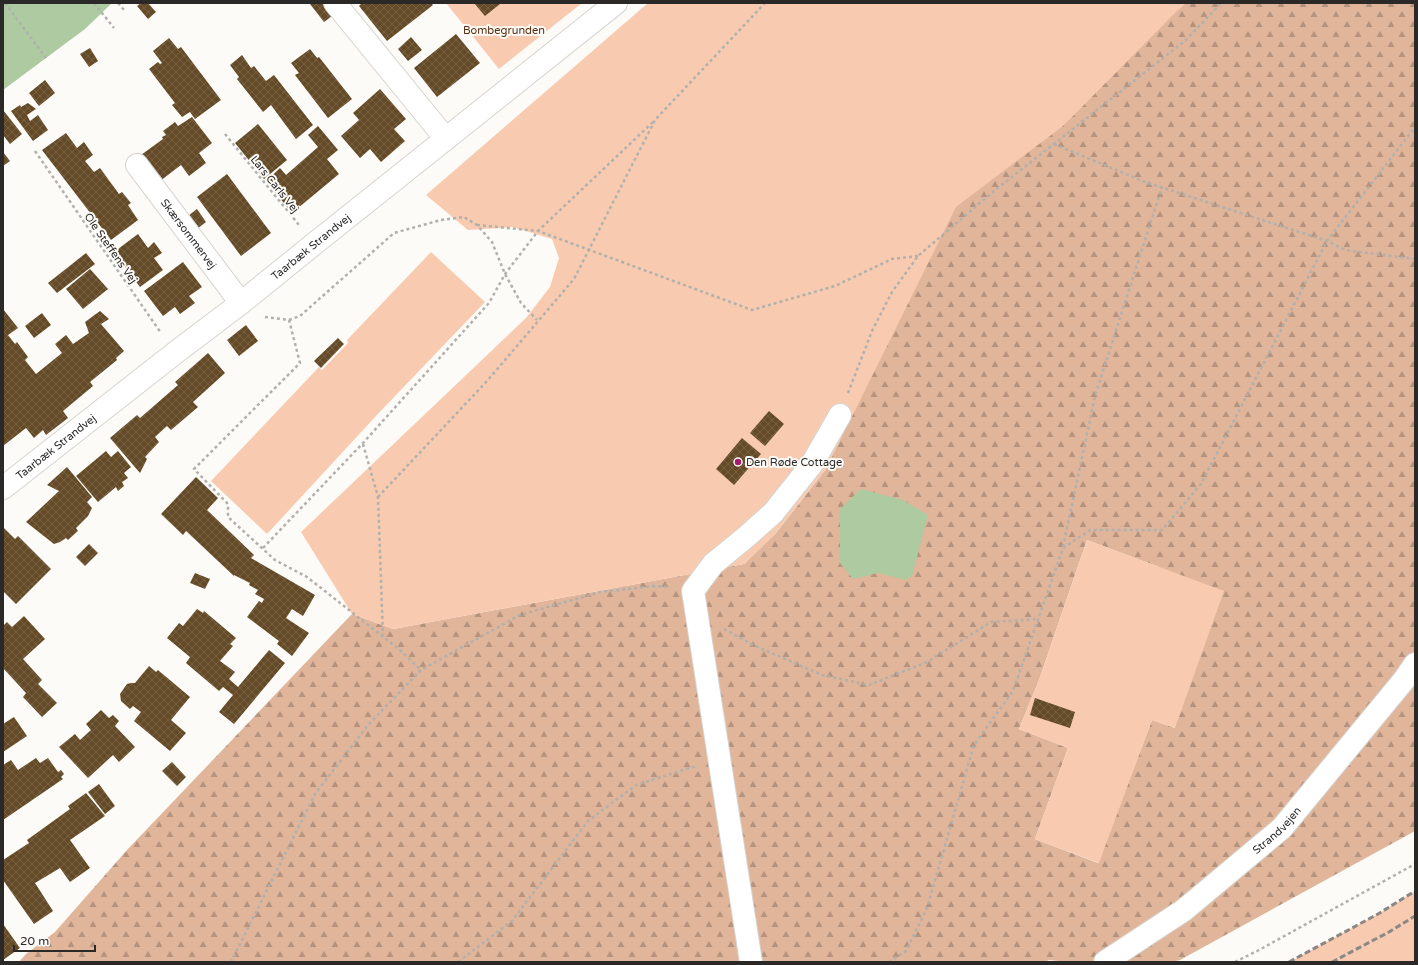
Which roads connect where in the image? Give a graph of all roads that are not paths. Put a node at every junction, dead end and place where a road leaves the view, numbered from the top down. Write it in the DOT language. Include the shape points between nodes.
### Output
graph roads {
  1 [pos="335,3"];
  2 [pos="616,3"];
  3 [pos="446,139"];
  4 [pos="136,165"];
  5 [pos="241,303"];
  6 [pos="840,415"];
  7 [pos="3,488"];
  8 [pos="1415,664"];
  9 [pos="751,962"];
  10 [pos="1105,962"];
  1 -- 3 [label="street"];
  2 -- 3 [label="street, Taarbæk Strandvej"];
  3 -- 5 [label="street, Taarbæk Strandvej"];
  4 -- 5 [label="street, Skærsommervej"];
  5 -- 7 [label="street, Taarbæk Strandvej"];
  6 -- 9 [label="street" via="812,464 773,513 713,564 693,591"];
  8 -- 10 [label="street, Strandvejen" via="1282,828 1184,910"];
}
